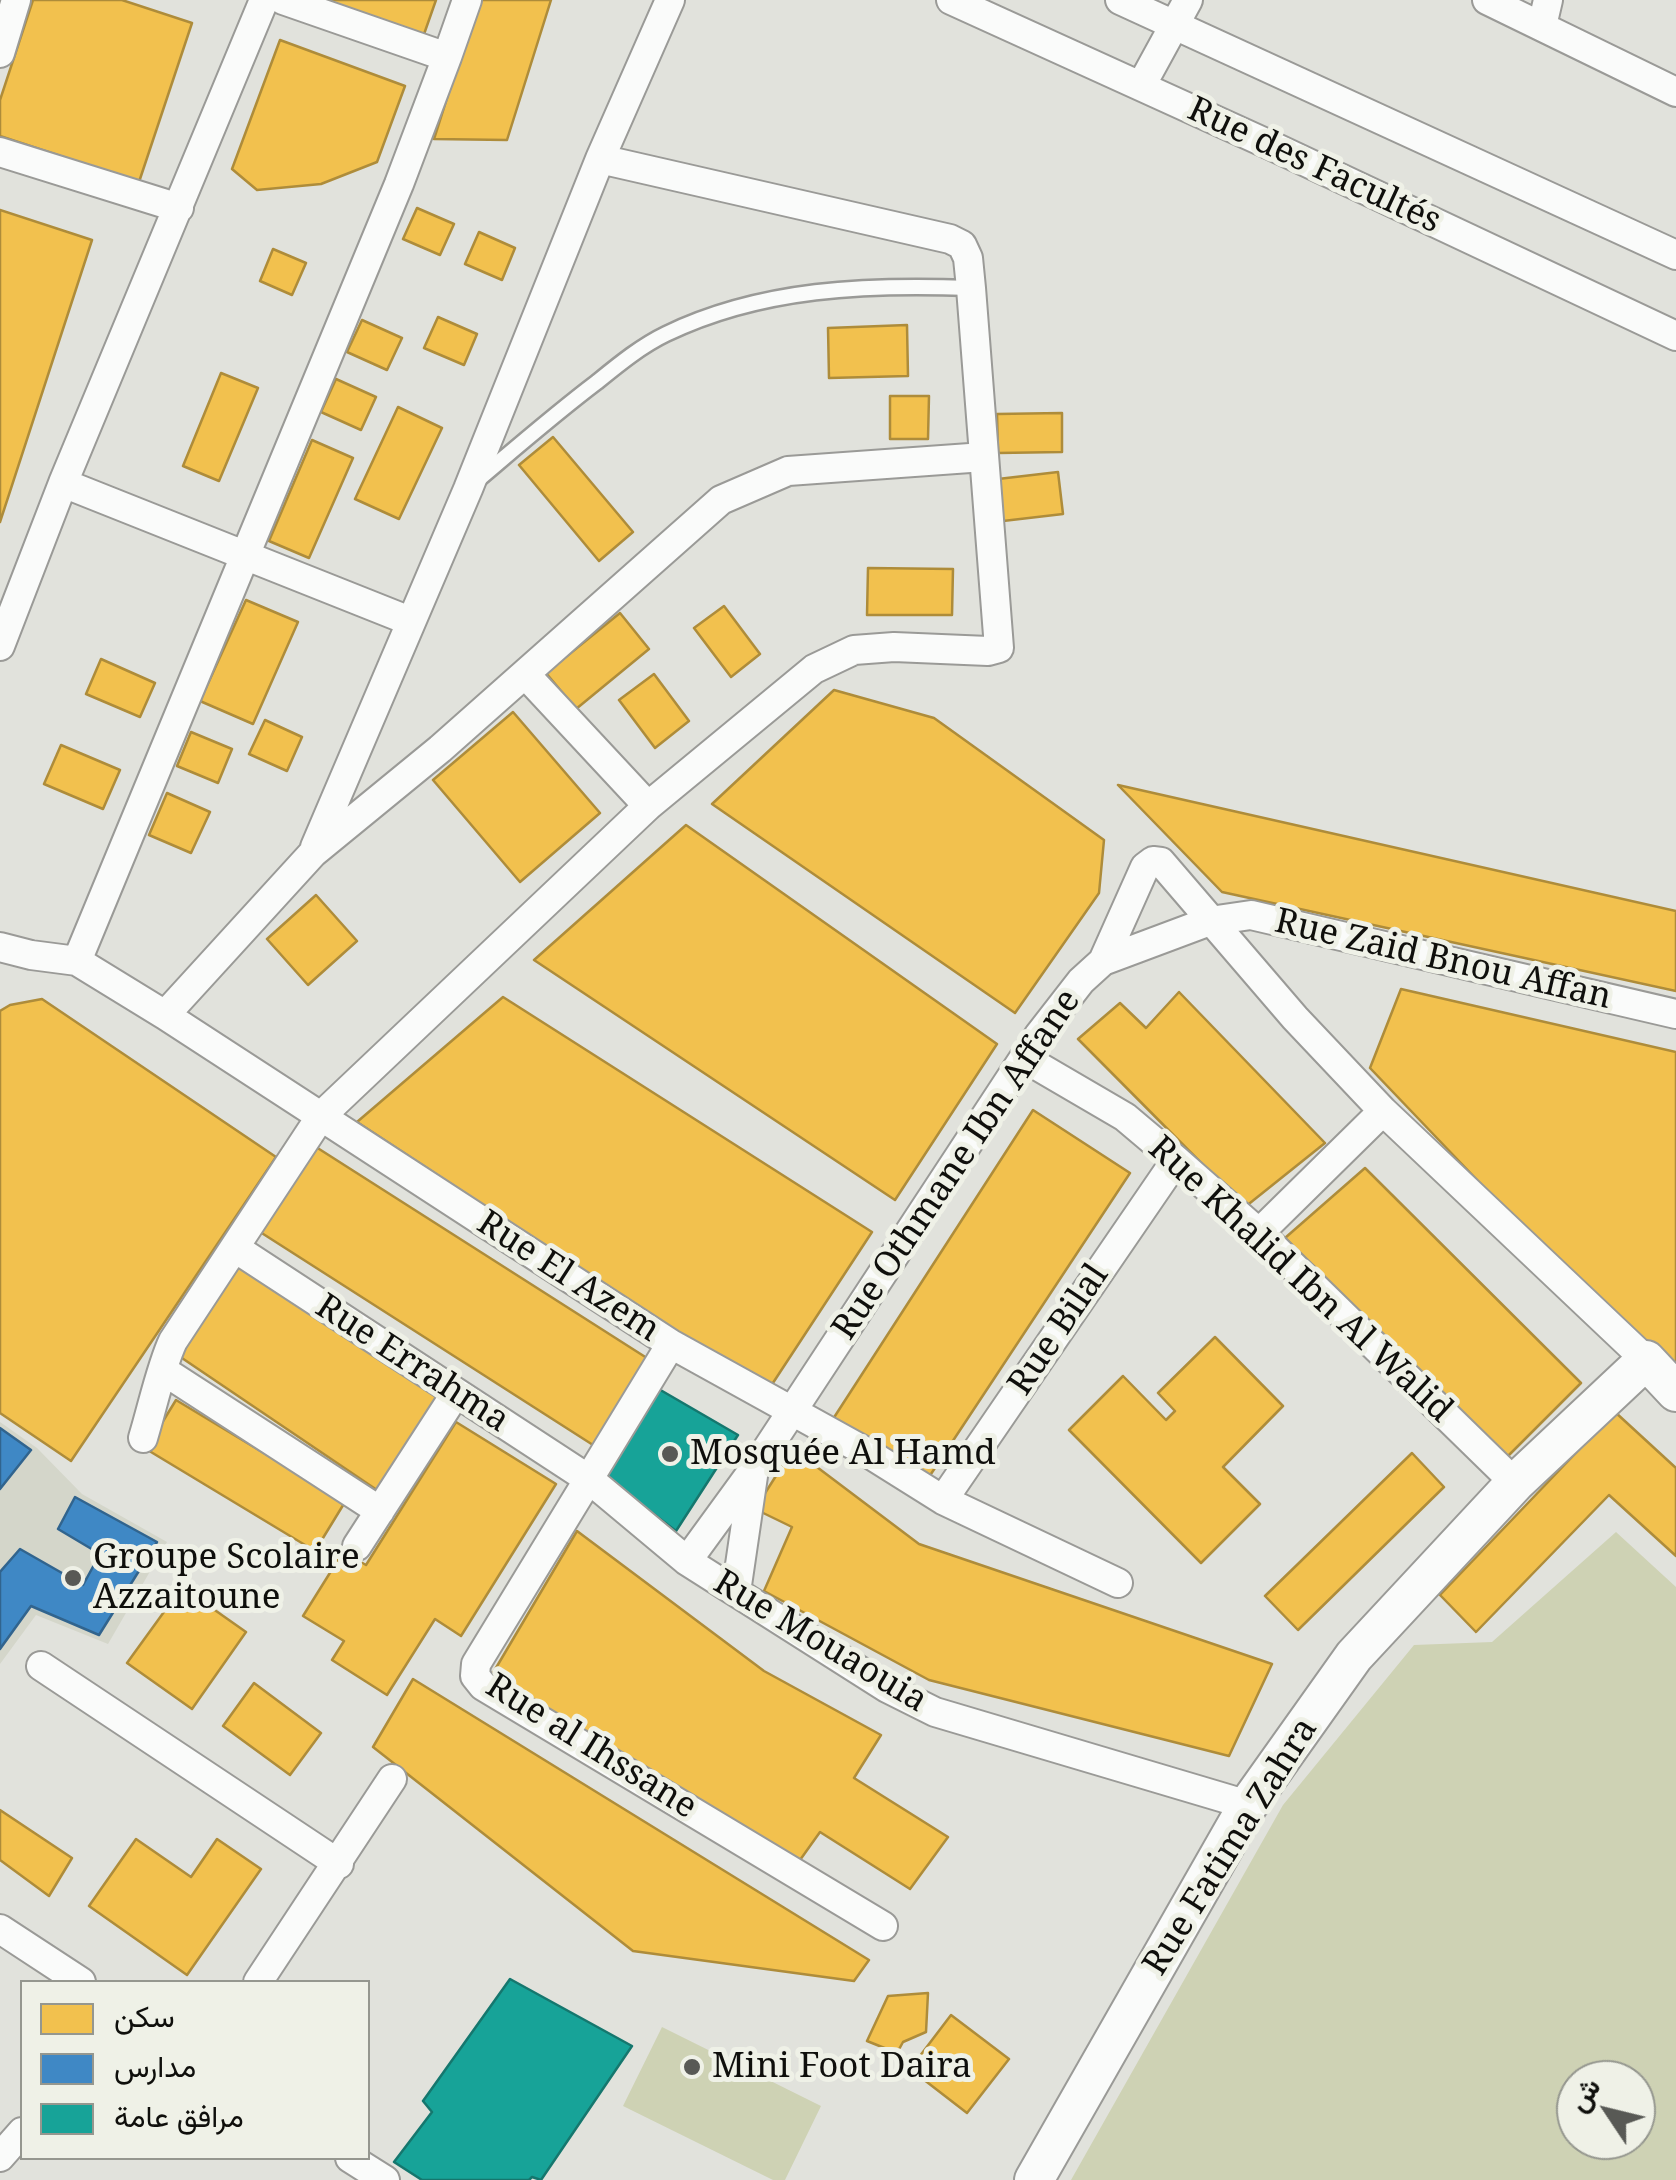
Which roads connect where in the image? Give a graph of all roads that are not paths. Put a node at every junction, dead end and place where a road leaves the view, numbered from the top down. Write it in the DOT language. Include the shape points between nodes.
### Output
graph roads {
  1 [pos="16,0"];
  2 [pos="264,0"];
  3 [pos="283,0"];
  4 [pos="466,0"];
  5 [pos="670,0"];
  6 [pos="950,0"];
  7 [pos="1120,0"];
  8 [pos="1487,0"];
  9 [pos="1182,12"];
  10 [pos="1545,13"];
  11 [pos="0,53"];
  12 [pos="447,57"];
  13 [pos="1140,86"];
  14 [pos="1676,92"];
  15 [pos="0,152"];
  16 [pos="600,159"];
  17 [pos="179,208"];
  18 [pos="1676,256"];
  19 [pos="972,288"];
  20 [pos="1676,336"];
  21 [pos="984,457"];
  22 [pos="64,484"];
  23 [pos="468,489"];
  24 [pos="246,555"];
  25 [pos="410,622"];
  26 [pos="0,646"];
  27 [pos="525,674"];
  28 [pos="648,806"];
  29 [pos="312,853"];
  30 [pos="1210,921"];
  31 [pos="0,947"];
  32 [pos="31,956"];
  33 [pos="1103,961"];
  34 [pos="77,962"];
  35 [pos="0,968"];
  36 [pos="1676,1014"];
  37 [pos="165,1015"];
  38 [pos="1024,1058"];
  39 [pos="1382,1111"];
  40 [pos="321,1116"];
  41 [pos="1176,1160"];
  42 [pos="1259,1233"];
  43 [pos="235,1248"];
  44 [pos="671,1344"];
  45 [pos="1646,1360"];
  46 [pos="164,1370"];
  47 [pos="1676,1392"];
  48 [pos="456,1393"];
  49 [pos="790,1413"];
  50 [pos="143,1438"];
  51 [pos="754,1469"];
  52 [pos="590,1480"];
  53 [pos="1515,1483"];
  54 [pos="943,1500"];
  55 [pos="380,1511"];
  56 [pos="357,1546"];
  57 [pos="686,1561"];
  58 [pos="1118,1582"];
  59 [pos="736,1592"];
  60 [pos="40,1666"];
  61 [pos="392,1779"];
  62 [pos="1248,1805"];
  63 [pos="338,1864"];
  64 [pos="882,1926"];
  65 [pos="0,1929"];
  66 [pos="78,1980"];
  67 [pos="259,1980"];
  68 [pos="20,2134"];
  69 [pos="0,2156"];
  70 [pos="353,2160"];
  71 [pos="385,2180"];
  72 [pos="1034,2180"];
  1 -- 11 [label="street"];
  2 -- 17 [label="street"];
  3 -- 12 [label="street"];
  4 -- 12 [label="street"];
  5 -- 16 [label="street"];
  6 -- 13 [label="street, Rue des Facultés"];
  7 -- 9 [label="street"];
  8 -- 10 [label="street"];
  9 -- 13 [label="street"];
  9 -- 18 [label="street"];
  10 -- 14 [label="street"];
  12 -- 24 [label="street"];
  13 -- 20 [label="street, Rue des Facultés"];
  15 -- 17 [label="street"];
  16 -- 19 [label="street" via="950,239 968,258"];
  16 -- 23 [label="street"];
  17 -- 22 [label="street"];
  19 -- 21 [label="street"];
  19 -- 23 [label="lane" via="838,290 711,315 619,364"];
  21 -- 27 [label="street" via="788,471 721,500"];
  21 -- 28 [label="street" via="999,648 854,650 814,669"];
  22 -- 24 [label="street"];
  22 -- 26 [label="street"];
  23 -- 25 [label="street"];
  24 -- 25 [label="street"];
  24 -- 34 [label="street"];
  25 -- 29 [label="street"];
  27 -- 28 [label="street"];
  27 -- 29 [label="street"];
  28 -- 40 [label="street"];
  29 -- 37 [label="street"];
  30 -- 33 [label="street, Rue Othmane Ibn Affane"];
  30 -- 33 [label="street" via="1176,877 1152,860"];
  30 -- 36 [label="street, Rue Zaid Bnou Affan" via="1251,914 1302,924"];
  30 -- 39 [label="street"];
  31 -- 32 [label="street, Rue El Azem"];
  32 -- 34 [label="street, Rue El Azem"];
  32 -- 35 [label="street, Rue El Azem"];
  33 -- 38 [label="street, Rue Othmane Ibn Affane"];
  34 -- 37 [label="street, Rue El Azem"];
  37 -- 40 [label="street, Rue El Azem"];
  38 -- 41 [label="street, Rue Khalid Ibn Al Walid" via="1125,1118"];
  38 -- 49 [label="street, Rue Othmane Ibn Affane"];
  39 -- 42 [label="street"];
  39 -- 45 [label="street"];
  40 -- 43 [label="street"];
  40 -- 44 [label="street, Rue El Azem"];
  41 -- 42 [label="street, Rue Khalid Ibn Al Walid"];
  41 -- 54 [label="street, Rue Bilal"];
  42 -- 53 [label="street, Rue Khalid Ibn Al Walid"];
  43 -- 46 [label="street" via="173,1341"];
  43 -- 48 [label="street, Rue Errahma"];
  44 -- 49 [label="street, Rue El Azem"];
  44 -- 52 [label="street, Rue al Ihssane"];
  45 -- 47 [label="street"];
  45 -- 53 [label="street, Rue Fatima Zahra"];
  46 -- 50 [label="street"];
  46 -- 55 [label="street"];
  48 -- 52 [label="street, Rue Errahma"];
  48 -- 55 [label="street"];
  49 -- 51 [label="street, Rue Othmane Ibn Affane"];
  49 -- 54 [label="street, Rue El Azem"];
  51 -- 57 [label="street, Rue Othmane Ibn Affane"];
  51 -- 59 [label="street, Rue Othmane Ibn Affane"];
  52 -- 57 [label="street, Rue Mouaouia"];
  52 -- 64 [label="street, Rue al Ihssane" via="476,1664 475,1676"];
  53 -- 62 [label="street, Rue Fatima Zahra" via="1354,1656"];
  54 -- 58 [label="street, Rue El Azem"];
  55 -- 56 [label="street"];
  57 -- 59 [label="street, Rue Mouaouia"];
  59 -- 62 [label="street, Rue Mouaouia" via="935,1712"];
  60 -- 63 [label="street"];
  61 -- 63 [label="street"];
  62 -- 72 [label="street, Rue Fatima Zahra"];
  63 -- 67 [label="street"];
  65 -- 66 [label="street"];
  68 -- 69 [label="street"];
  70 -- 71 [label="street"];
}
